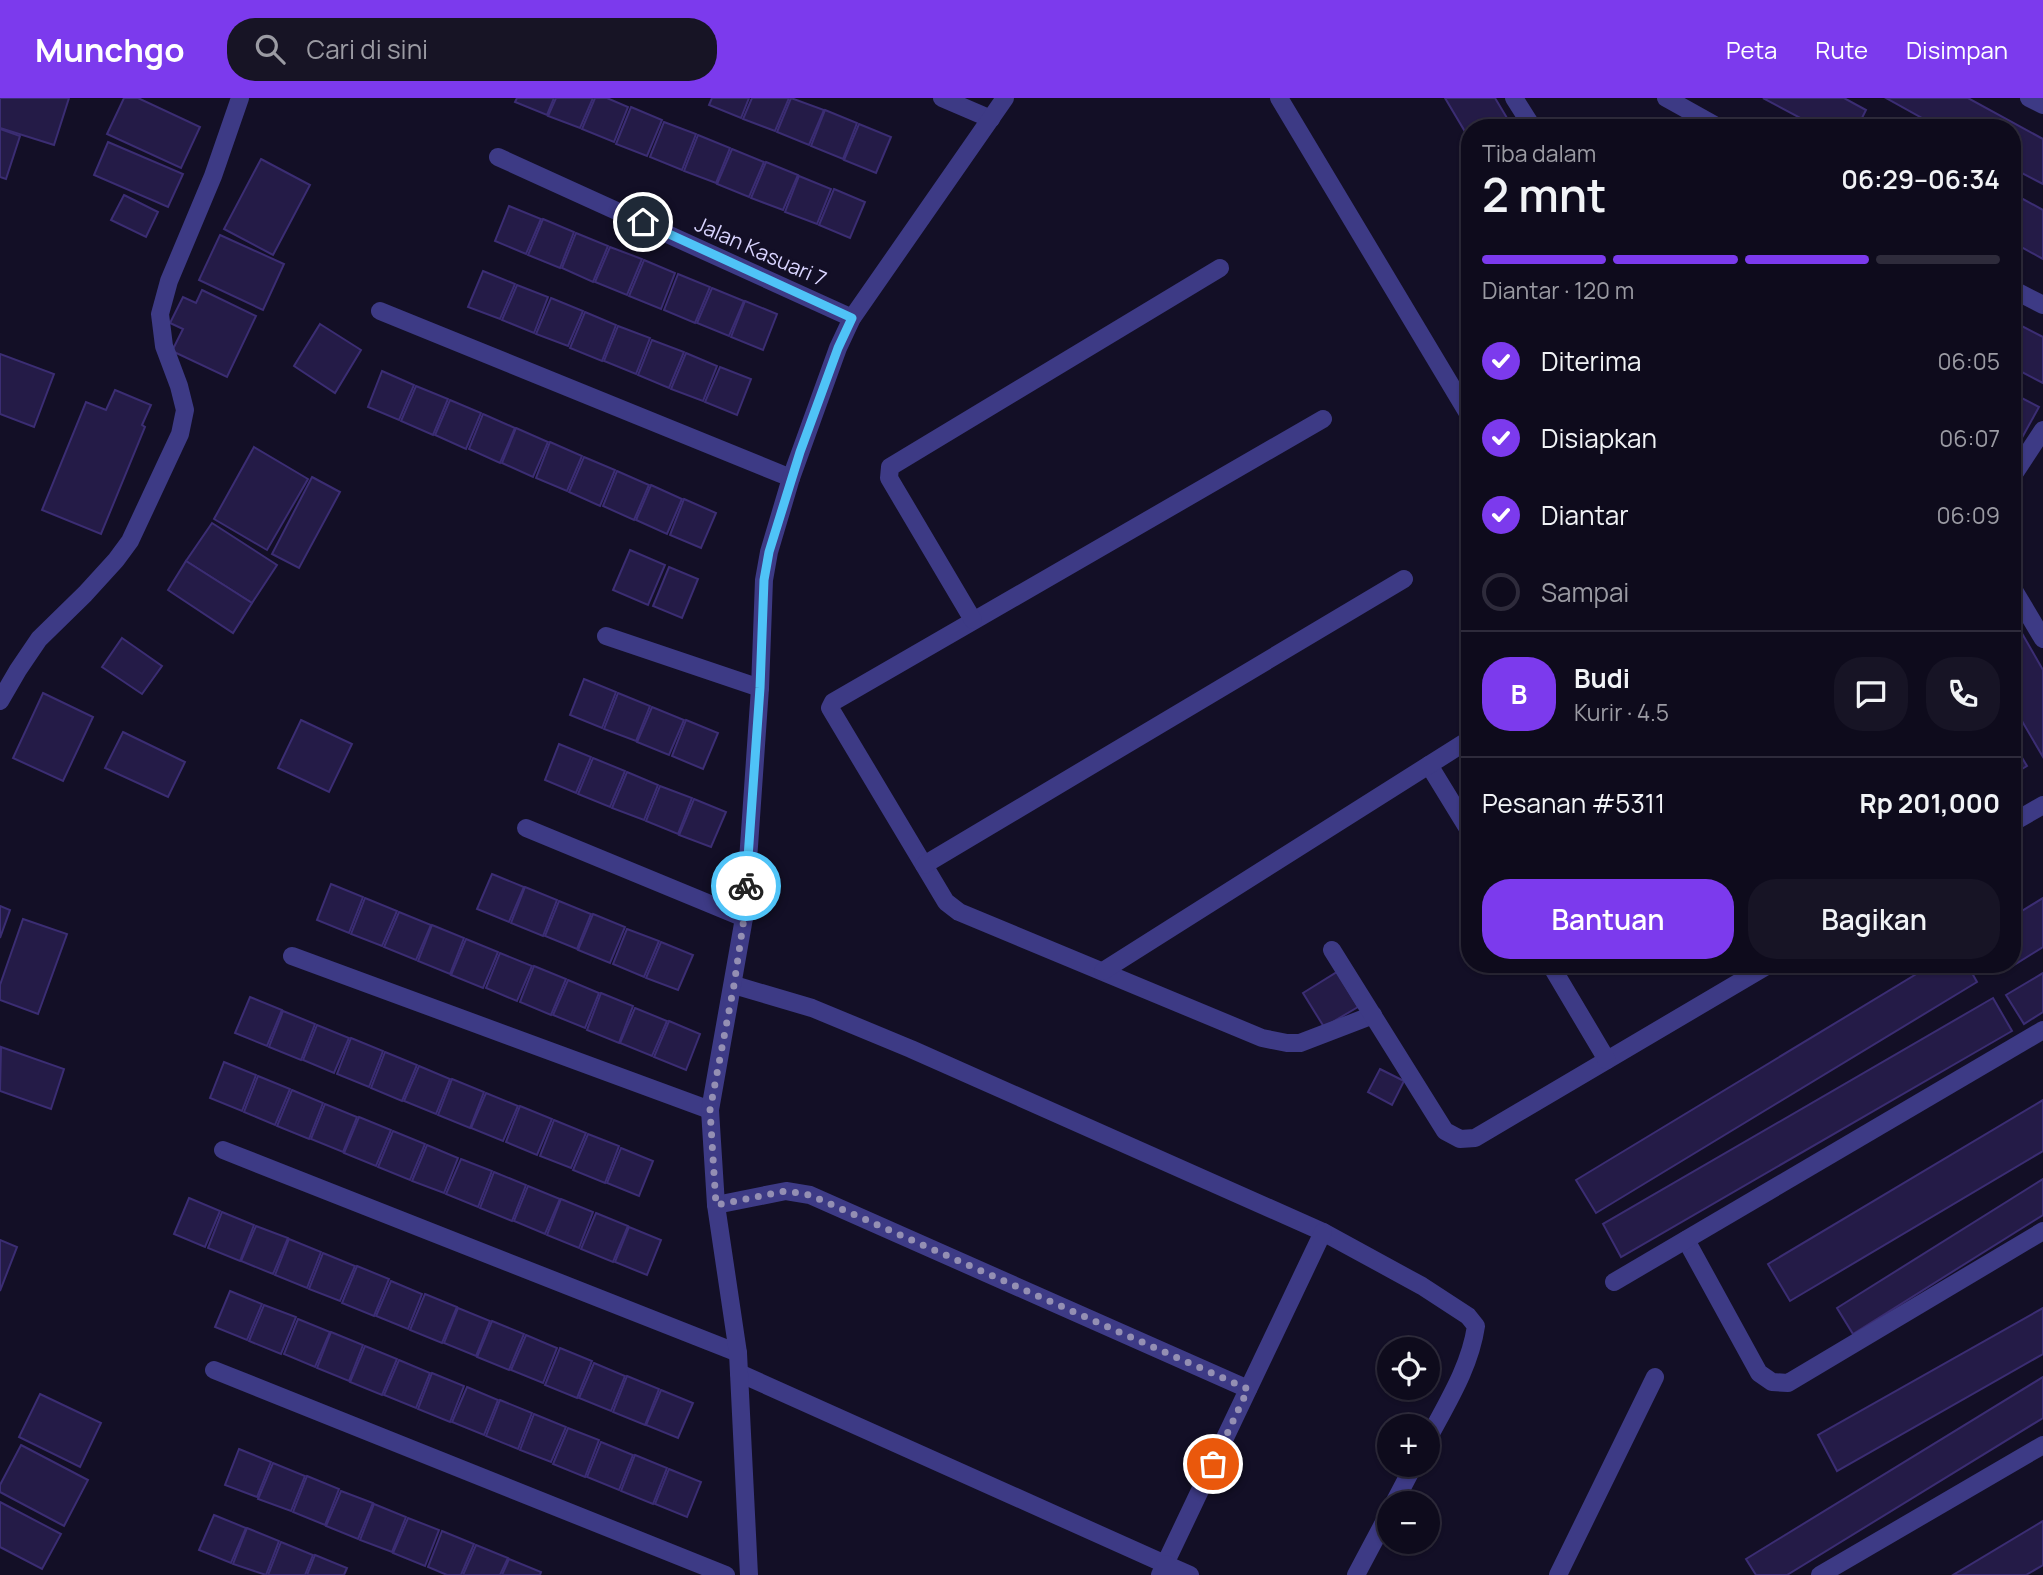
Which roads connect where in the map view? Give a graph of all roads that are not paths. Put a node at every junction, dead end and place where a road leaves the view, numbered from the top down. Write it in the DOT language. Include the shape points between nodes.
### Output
graph roads {
  1 [pos="240,98"];
  2 [pos="942,98"];
  3 [pos="1005,98"];
  4 [pos="1279,98"];
  5 [pos="1514,98"];
  6 [pos="1666,98"];
  7 [pos="2029,98"];
  8 [pos="2043,105"];
  9 [pos="990,119"];
  10 [pos="1527,119"];
  11 [pos="1704,119"];
  12 [pos="498,157"];
  13 [pos="1220,268"];
  14 [pos="2021,294"];
  15 [pos="2043,305"];
  16 [pos="380,311"];
  17 [pos="852,318"];
  18 [pos="1461,402"];
  19 [pos="1323,419"];
  20 [pos="2043,429"];
  21 [pos="2021,463"];
  22 [pos="791,478"];
  23 [pos="1404,579"];
  24 [pos="2021,602"];
  25 [pos="973,620"];
  26 [pos="606,636"];
  27 [pos="2043,639"];
  28 [pos="760,688"];
  29 [pos="0,701"];
  30 [pos="1461,745"];
  31 [pos="1430,765"];
  32 [pos="2043,805"];
  33 [pos="1461,817"];
  34 [pos="2021,818"];
  35 [pos="526,828"];
  36 [pos="924,865"];
  37 [pos="744,918"];
  38 [pos="1332,950"];
  39 [pos="292,956"];
  40 [pos="1103,971"];
  41 [pos="1555,973"];
  42 [pos="1755,973"];
  43 [pos="734,985"];
  44 [pos="1373,1015"];
  45 [pos="2043,1030"];
  46 [pos="1607,1060"];
  47 [pos="710,1110"];
  48 [pos="223,1150"];
  49 [pos="716,1205"];
  50 [pos="2043,1231"];
  51 [pos="1323,1232"];
  52 [pos="1686,1240"];
  53 [pos="1614,1282"];
  54 [pos="738,1353"];
  55 [pos="214,1370"];
  56 [pos="739,1373"];
  57 [pos="1655,1377"];
  58 [pos="1248,1389"];
  59 [pos="1440,1416"];
  60 [pos="2043,1445"];
  61 [pos="1377,1535"];
  62 [pos="1163,1569"];
  63 [pos="726,1575"];
  64 [pos="749,1575"];
  65 [pos="1189,1575"];
  66 [pos="1356,1575"];
  67 [pos="1558,1575"];
  68 [pos="1820,1575"];
  1 -- 29 [label="street" via="160,314 164,346 185,410 180,434 130,541 39,639"];
  2 -- 9 [label="street"];
  3 -- 9 [label="street"];
  4 -- 18 [label="street"];
  5 -- 10 [label="street"];
  6 -- 11 [label="street"];
  7 -- 8 [label="street"];
  9 -- 17 [label="street"];
  12 -- 17 [label="street, Jalan Kasuari 7"];
  13 -- 25 [label="street" via="890,467 889,478"];
  14 -- 15 [label="street"];
  16 -- 22 [label="street"];
  17 -- 22 [label="street"];
  19 -- 25 [label="street"];
  20 -- 21 [label="street"];
  22 -- 28 [label="street" via="764,580"];
  23 -- 36 [label="street"];
  24 -- 27 [label="street"];
  25 -- 36 [label="street" via="833,702 830,708"];
  26 -- 28 [label="street"];
  28 -- 37 [label="street"];
  30 -- 31 [label="street"];
  31 -- 33 [label="street"];
  31 -- 40 [label="street"];
  32 -- 34 [label="street"];
  35 -- 37 [label="street"];
  36 -- 40 [label="street" via="950,907"];
  37 -- 43 [label="street"];
  38 -- 44 [label="street"];
  39 -- 47 [label="street"];
  40 -- 44 [label="street" via="1262,1038 1287,1043 1300,1043"];
  41 -- 46 [label="street"];
  42 -- 46 [label="street"];
  43 -- 47 [label="street"];
  43 -- 51 [label="street" via="812,1008 911,1049"];
  44 -- 46 [label="street" via="1445,1131 1460,1139 1475,1138"];
  45 -- 52 [label="street"];
  47 -- 49 [label="street"];
  48 -- 54 [label="street"];
  49 -- 54 [label="street"];
  49 -- 58 [label="street" via="786,1191 810,1195"];
  50 -- 52 [label="street" via="1780,1384 1759,1374"];
  51 -- 58 [label="street"];
  51 -- 59 [label="street" via="1422,1286 1476,1326 1473,1345"];
  52 -- 53 [label="street"];
  54 -- 56 [label="street"];
  55 -- 63 [label="street"];
  56 -- 62 [label="street"];
  56 -- 64 [label="street"];
  57 -- 67 [label="street"];
  58 -- 62 [label="street"];
  60 -- 68 [label="street"];
  61 -- 66 [label="street"];
  62 -- 65 [label="street"];
}
